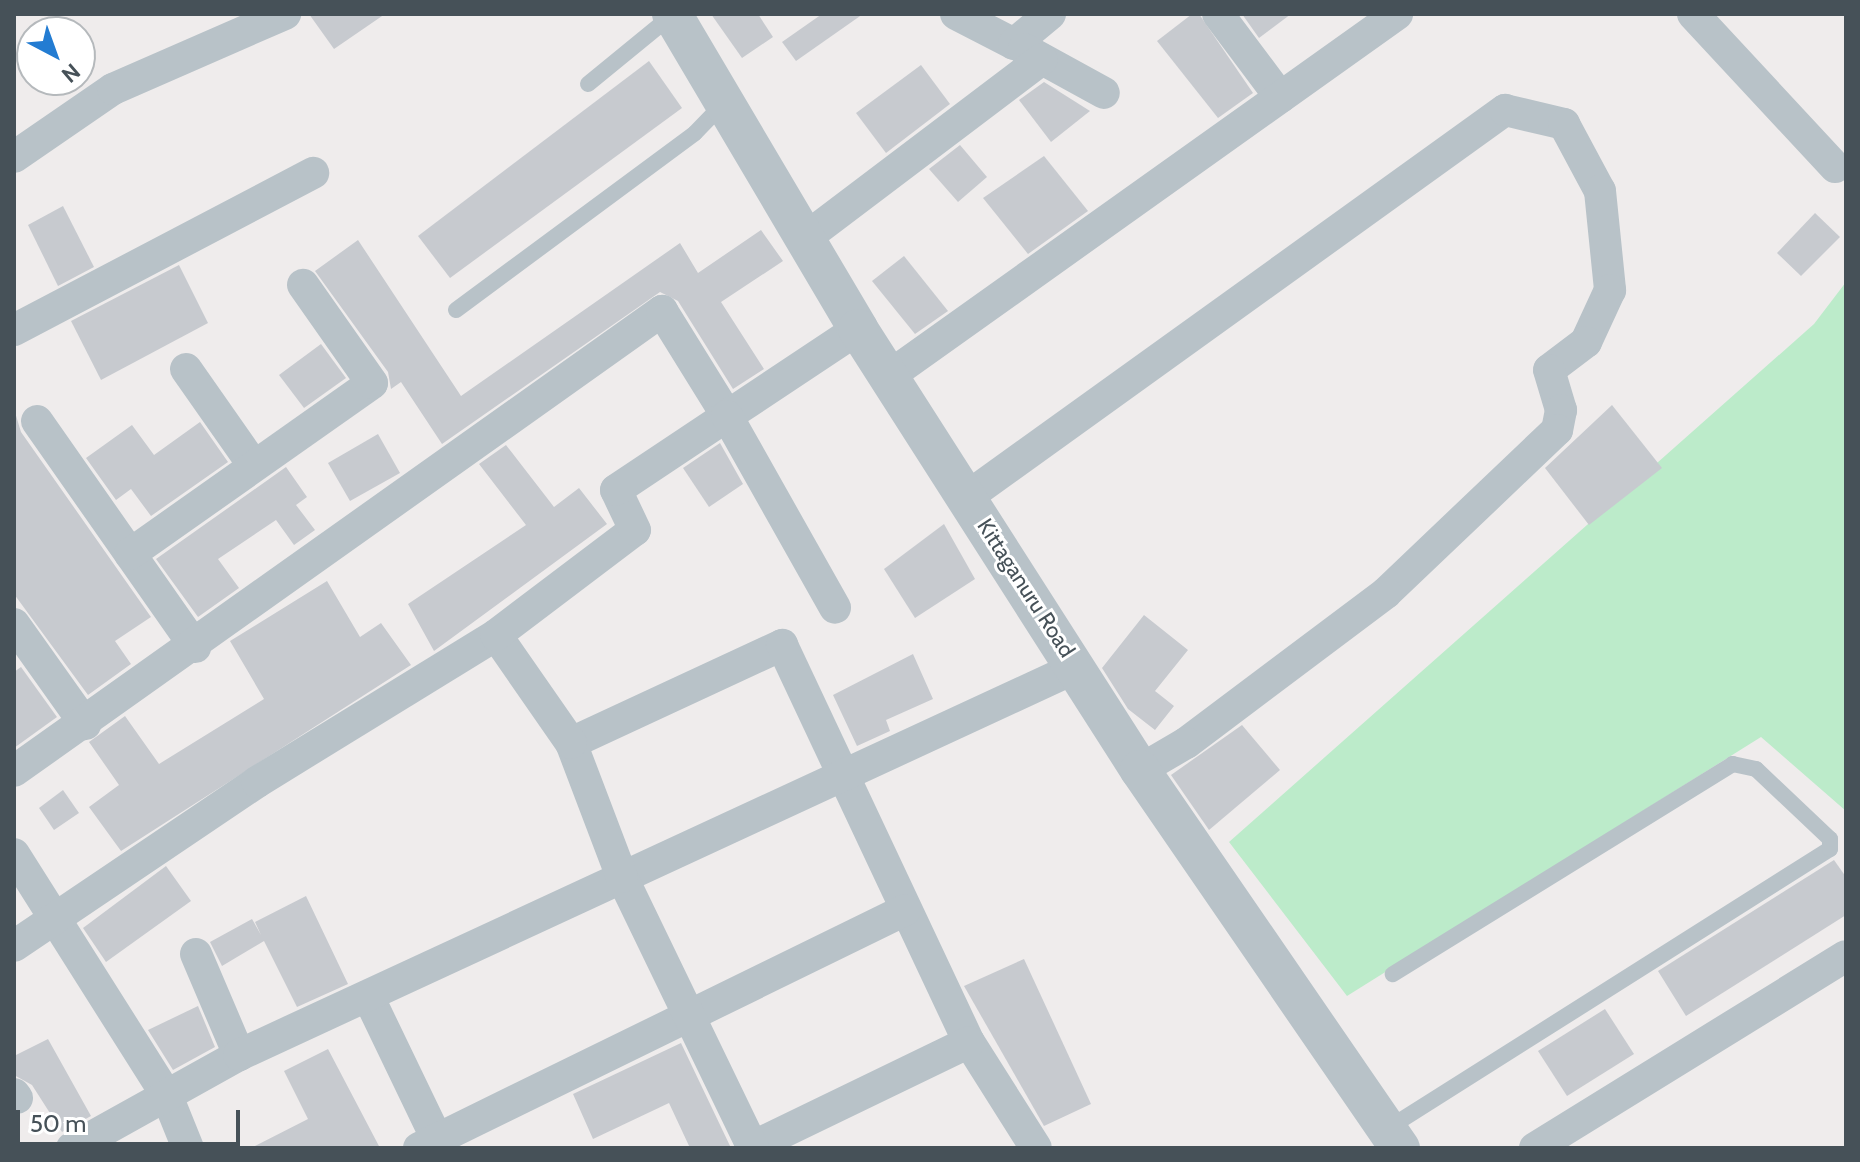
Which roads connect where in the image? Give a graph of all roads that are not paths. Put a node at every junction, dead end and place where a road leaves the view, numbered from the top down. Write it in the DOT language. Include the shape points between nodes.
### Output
graph roads {
  1 [pos="285,14"];
  2 [pos="672,14"];
  3 [pos="956,14"];
  4 [pos="1050,14"];
  5 [pos="1218,14"];
  6 [pos="1397,14"];
  7 [pos="1693,14"];
  8 [pos="1014,44"];
  9 [pos="1042,59"];
  10 [pos="588,84"];
  11 [pos="1104,93"];
  12 [pos="1280,97"];
  13 [pos="724,103"];
  14 [pos="14,157"];
  15 [pos="1835,167"];
  16 [pos="313,173"];
  17 [pos="804,239"];
  18 [pos="303,285"];
  19 [pos="456,310"];
  20 [pos="858,329"];
  21 [pos="14,330"];
  22 [pos="186,369"];
  23 [pos="889,376"];
  24 [pos="727,416"];
  25 [pos="37,421"];
  26 [pos="254,466"];
  27 [pos="967,497"];
  28 [pos="130,554"];
  29 [pos="835,608"];
  30 [pos="14,624"];
  31 [pos="496,635"];
  32 [pos="195,647"];
  33 [pos="1077,667"];
  34 [pos="85,724"];
  35 [pos="571,743"];
  36 [pos="1140,770"];
  37 [pos="14,771"];
  38 [pos="839,775"];
  39 [pos="14,854"];
  40 [pos="622,877"];
  41 [pos="905,910"];
  42 [pos="54,919"];
  43 [pos="14,946"];
  44 [pos="196,954"];
  45 [pos="1846,956"];
  46 [pos="1393,974"];
  47 [pos="368,996"];
  48 [pos="689,1015"];
  49 [pos="969,1042"];
  50 [pos="239,1055"];
  51 [pos="167,1096"];
  52 [pos="1394,1138"];
  53 [pos="432,1145"];
  54 [pos="72,1148"];
  55 [pos="188,1148"];
  56 [pos="752,1148"];
  57 [pos="1036,1148"];
  58 [pos="1535,1148"];
  1 -- 14 [label="street" via="113,89"];
  2 -- 10 [label="lane"];
  2 -- 13 [label="street, Kittaganuru Road"];
  3 -- 8 [label="street"];
  4 -- 8 [label="street"];
  5 -- 12 [label="street"];
  6 -- 12 [label="street"];
  7 -- 15 [label="street"];
  8 -- 9 [label="street"];
  9 -- 11 [label="street"];
  9 -- 17 [label="street"];
  12 -- 23 [label="street"];
  13 -- 17 [label="street, Kittaganuru Road"];
  13 -- 19 [label="lane" via="695,133"];
  16 -- 21 [label="street"];
  17 -- 20 [label="street, Kittaganuru Road"];
  18 -- 26 [label="street" via="372,383"];
  20 -- 23 [label="street, Kittaganuru Road"];
  20 -- 24 [label="street"];
  22 -- 26 [label="street"];
  23 -- 27 [label="street, Kittaganuru Road"];
  24 -- 29 [label="street"];
  24 -- 31 [label="street" via="616,490 635,530"];
  24 -- 32 [label="street" via="662,311"];
  25 -- 28 [label="street"];
  26 -- 28 [label="street"];
  27 -- 33 [label="street, Kittaganuru Road"];
  27 -- 36 [label="street" via="1505,110 1564,124 1600,191 1610,290 1586,342 1549,370 1561,410 1557,430 1386,593 1186,743"];
  28 -- 32 [label="street"];
  30 -- 34 [label="street"];
  31 -- 35 [label="street"];
  31 -- 42 [label="street" via="257,782"];
  32 -- 34 [label="street"];
  33 -- 36 [label="street, Kittaganuru Road"];
  33 -- 38 [label="street"];
  34 -- 37 [label="street"];
  35 -- 38 [label="street" via="782,645"];
  35 -- 40 [label="street"];
  36 -- 52 [label="street, Kittaganuru Road"];
  38 -- 40 [label="street"];
  38 -- 41 [label="street"];
  39 -- 42 [label="street"];
  40 -- 47 [label="street"];
  40 -- 48 [label="street"];
  41 -- 48 [label="street"];
  41 -- 49 [label="street"];
  42 -- 43 [label="street"];
  42 -- 51 [label="street"];
  44 -- 50 [label="street"];
  45 -- 58 [label="street"];
  46 -- 52 [label="lane" via="1733,764 1756,769 1830,839 1830,849"];
  47 -- 50 [label="street"];
  47 -- 53 [label="street"];
  48 -- 53 [label="street"];
  48 -- 56 [label="street"];
  49 -- 56 [label="street"];
  49 -- 57 [label="street"];
  50 -- 51 [label="street"];
  51 -- 54 [label="street"];
  51 -- 55 [label="street"];
}
